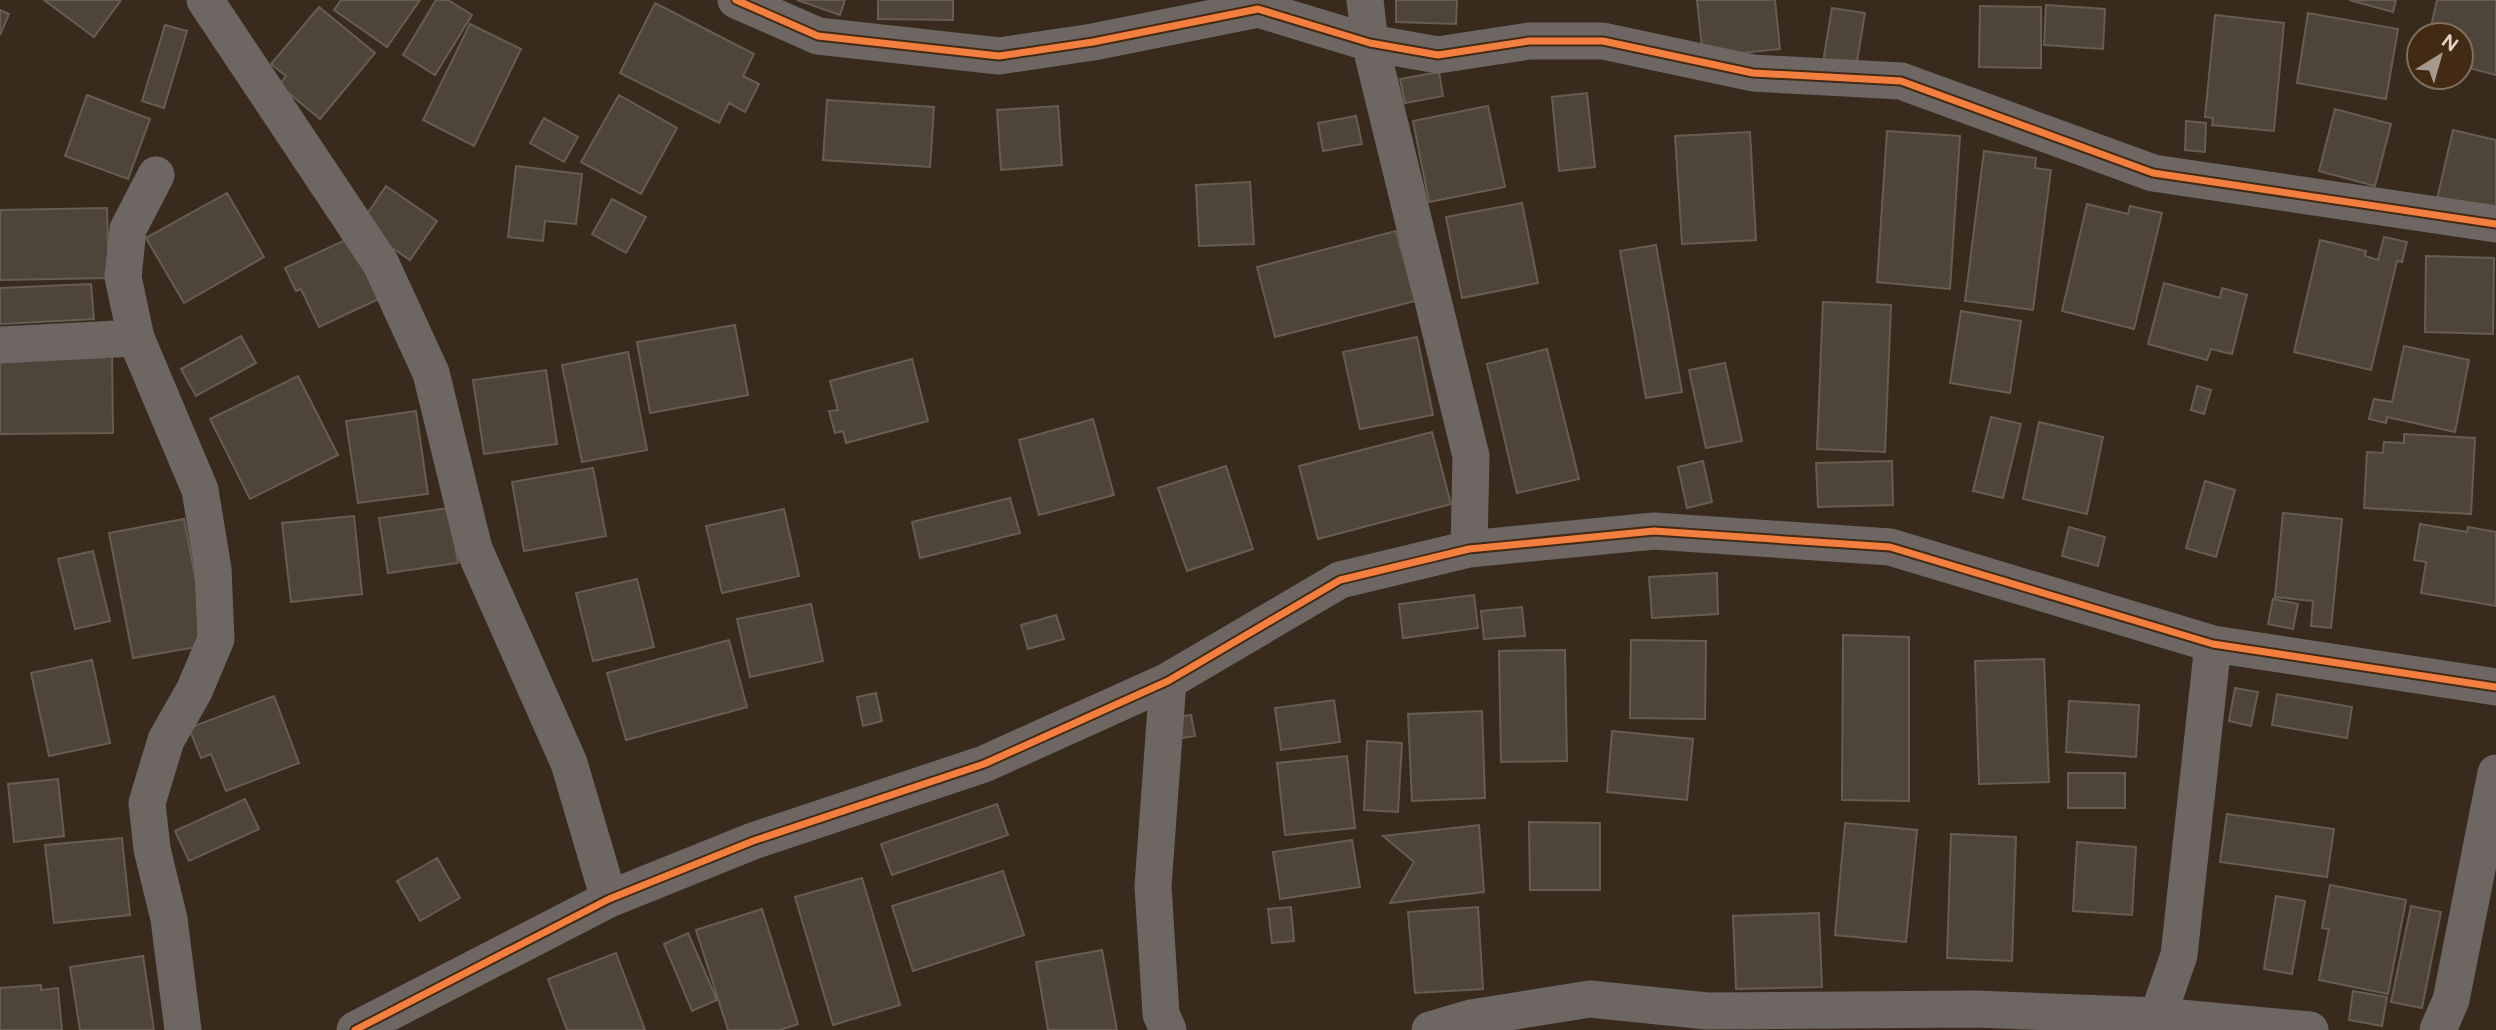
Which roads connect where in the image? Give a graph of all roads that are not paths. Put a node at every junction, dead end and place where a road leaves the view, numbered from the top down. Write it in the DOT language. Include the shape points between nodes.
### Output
graph roads {
  1 [pos="205,0"];
  2 [pos="736,0"];
  3 [pos="1365,0"];
  4 [pos="1370,43"];
  5 [pos="156,175"];
  6 [pos="2496,224"];
  7 [pos="136,338"];
  8 [pos="0,345"];
  9 [pos="1469,549"];
  10 [pos="2213,644"];
  11 [pos="1168,681"];
  12 [pos="2495,683"];
  13 [pos="2496,773"];
  14 [pos="609,899"];
  15 [pos="1706,1021"];
  16 [pos="2156,1023"];
  17 [pos="183,1030"];
  18 [pos="355,1030"];
  19 [pos="1168,1030"];
  20 [pos="1430,1030"];
  21 [pos="2310,1030"];
  22 [pos="2438,1030"];
  1 -- 14 [label="street" via="381,264 431,373 474,549 569,763"];
  2 -- 4 [label="street" via="818,36 999,56 1258,9"];
  3 -- 4 [label="street"];
  4 -- 6 [label="street" via="1438,55 1529,41 1603,41 1753,73 1901,81 2153,173"];
  4 -- 9 [label="street" via="1471,456"];
  5 -- 7 [label="street" via="128,229 123,277"];
  7 -- 8 [label="street"];
  7 -- 17 [label="street" via="200,489 213,569 216,639 166,740 148,803"];
  9 -- 10 [label="street" via="1654,531 1890,547"];
  9 -- 11 [label="street" via="1340,580"];
  10 -- 12 [label="street"];
  10 -- 16 [label="street" via="2179,955"];
  11 -- 14 [label="street" via="984,764 753,841"];
  11 -- 19 [label="street" via="1153,886 1161,1014"];
  13 -- 22 [label="street" via="2451,1000"];
  14 -- 18 [label="street"];
  15 -- 16 [label="street" via="1976,1009"];
  15 -- 20 [label="street" via="1590,999 1471,1018"];
  16 -- 21 [label="street"];
}
